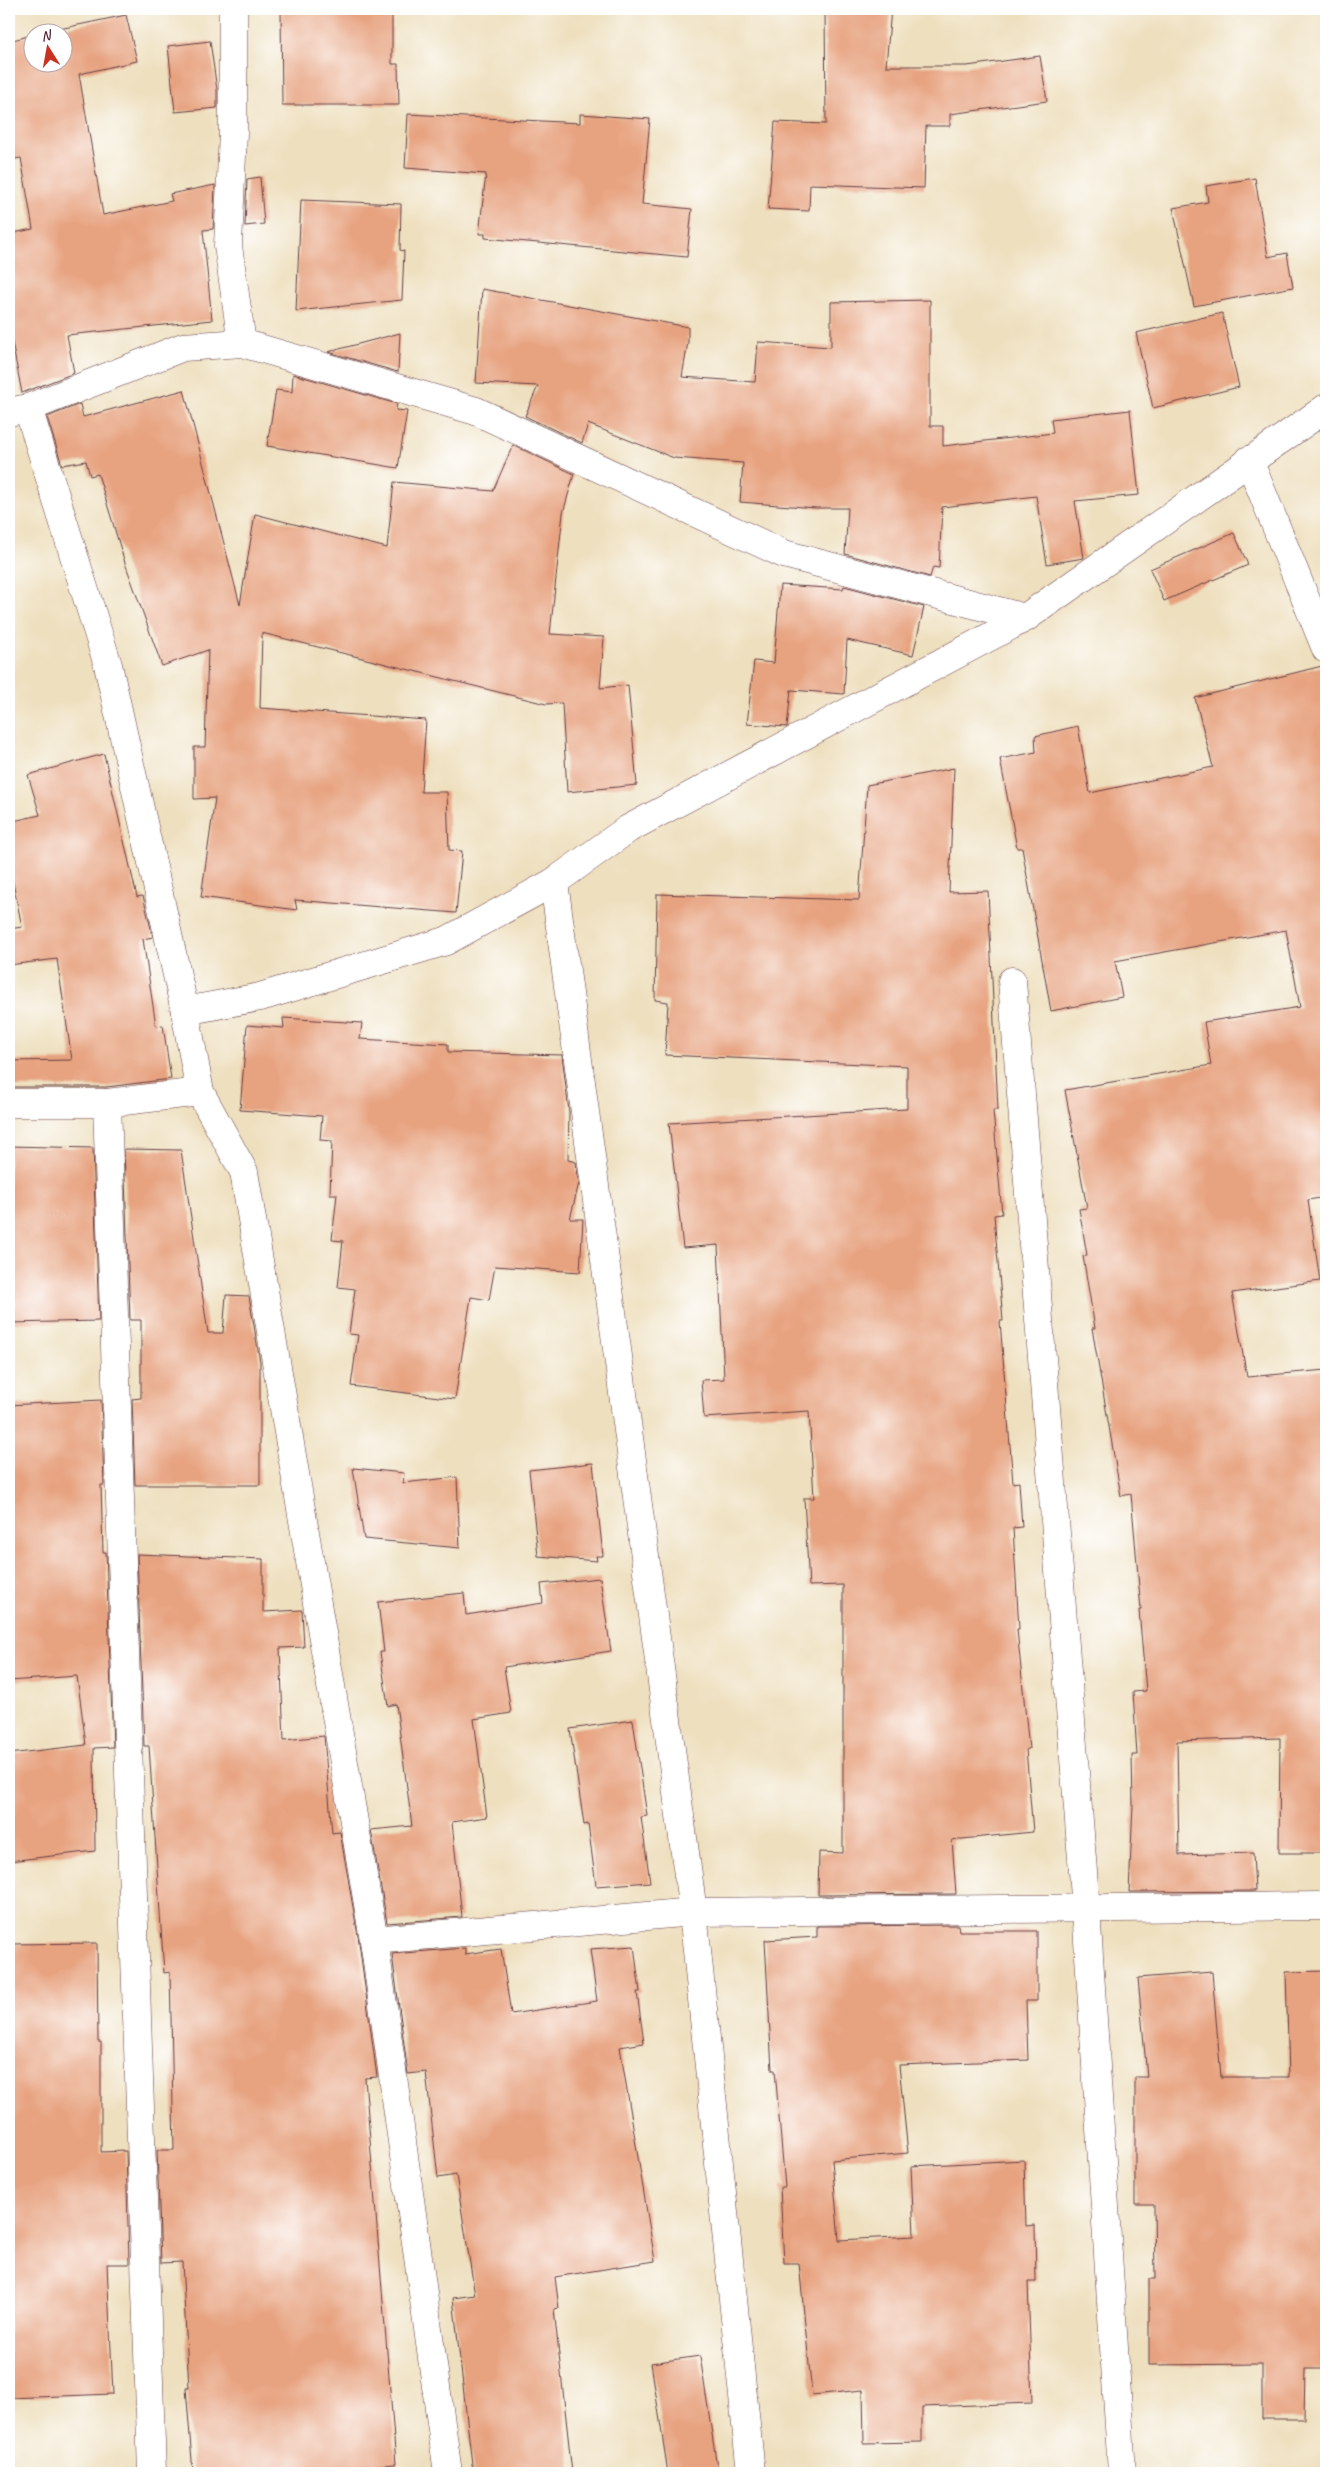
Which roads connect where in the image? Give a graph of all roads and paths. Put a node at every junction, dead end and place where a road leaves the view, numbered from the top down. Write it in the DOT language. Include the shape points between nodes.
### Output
graph roads {
  1 [pos="233,9"];
  2 [pos="242,343"];
  3 [pos="1326,408"];
  4 [pos="18,410"];
  5 [pos="1249,460"];
  6 [pos="1025,618"];
  7 [pos="1326,649"];
  8 [pos="554,882"];
  9 [pos="1012,981"];
  10 [pos="184,1011"];
  11 [pos="200,1092"];
  12 [pos="9,1103"];
  13 [pos="107,1103"];
  14 [pos="1326,1906"];
  15 [pos="1086,1909"];
  16 [pos="693,1912"];
  17 [pos="374,1940"];
  18 [pos="152,2473"];
  19 [pos="448,2473"];
  20 [pos="751,2473"];
  21 [pos="1122,2473"];
  1 -- 2 [label="street" via="233,132 228,246"];
  2 -- 4 [label="street" via="183,347"];
  2 -- 6 [label="street" via="476,411 784,554"];
  3 -- 5 [label="street"];
  4 -- 10 [label="street" via="108,665"];
  5 -- 6 [label="street"];
  5 -- 7 [label="street"];
  6 -- 8 [label="street" via="628,829"];
  8 -- 10 [label="street" via="446,941 260,996"];
  8 -- 16 [label="street"];
  9 -- 15 [label="street"];
  10 -- 11 [label="street"];
  11 -- 13 [label="street"];
  11 -- 17 [label="street" via="244,1172"];
  12 -- 13 [label="street"];
  13 -- 18 [label="street"];
  14 -- 15 [label="street"];
  15 -- 16 [label="street"];
  15 -- 21 [label="street"];
  16 -- 17 [label="street"];
  16 -- 20 [label="street"];
  17 -- 19 [label="street"];
}
